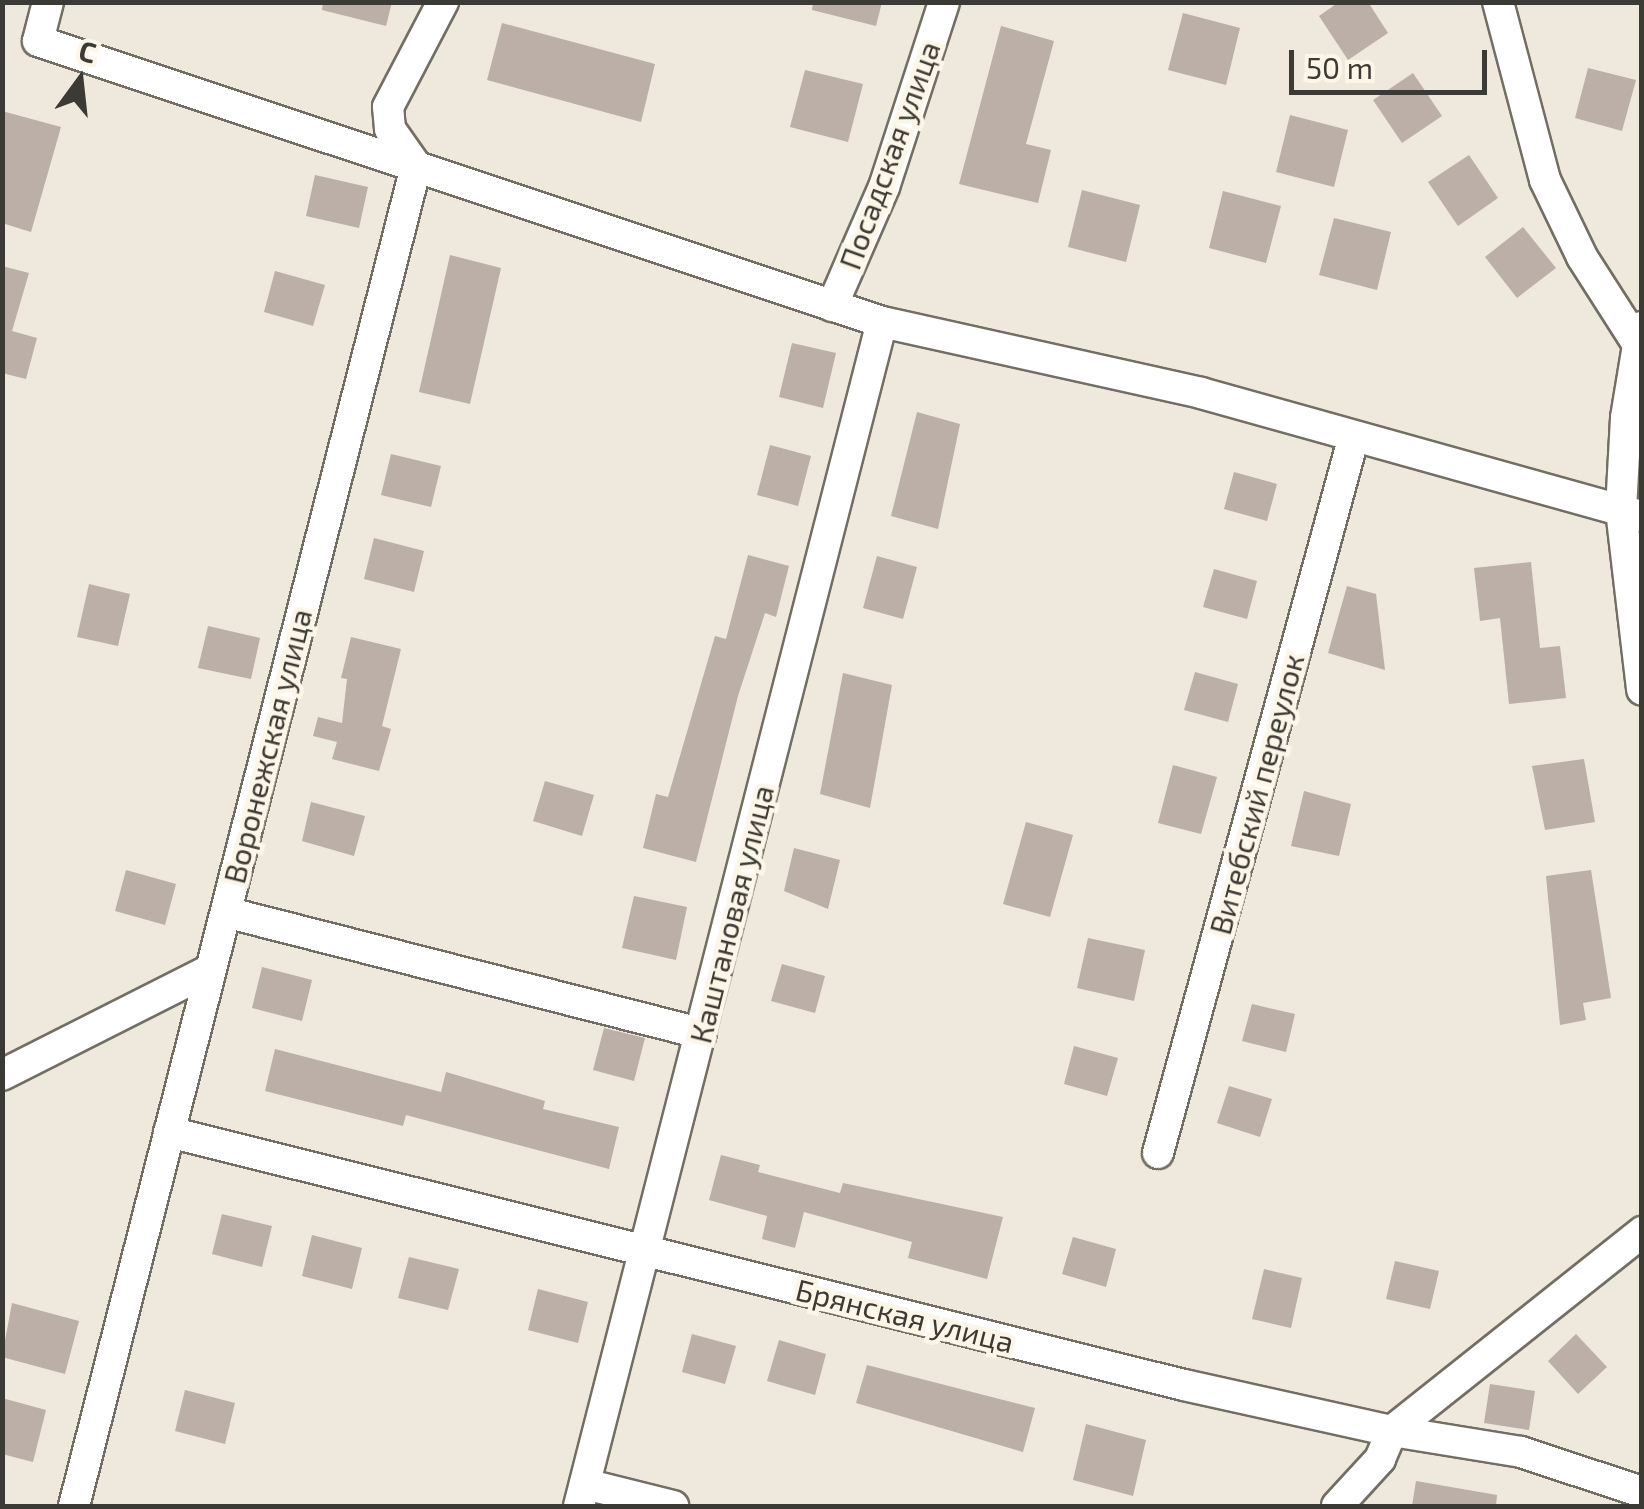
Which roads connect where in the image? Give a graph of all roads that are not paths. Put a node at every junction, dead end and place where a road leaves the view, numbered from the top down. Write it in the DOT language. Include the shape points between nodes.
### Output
graph roads {
  1 [pos="48,2"];
  2 [pos="444,2"];
  3 [pos="944,2"];
  4 [pos="1498,2"];
  5 [pos="416,166"];
  6 [pos="832,306"];
  7 [pos="882,322"];
  8 [pos="1639,333"];
  9 [pos="1354,436"];
  10 [pos="1631,513"];
  11 [pos="1642,690"];
  12 [pos="229,913"];
  13 [pos="210,970"];
  14 [pos="701,1033"];
  15 [pos="2,1075"];
  16 [pos="169,1132"];
  17 [pos="1158,1153"];
  18 [pos="1642,1232"];
  19 [pos="644,1250"];
  20 [pos="1392,1432"];
  21 [pos="1642,1492"];
  22 [pos="582,1496"];
  23 [pos="74,1506"];
  24 [pos="673,1506"];
  25 [pos="1337,1506"];
  1 -- 5 [label="street" via="38,41"];
  2 -- 5 [label="street" via="388,107 390,128"];
  3 -- 6 [label="street, Посадская улица" via="884,187"];
  4 -- 8 [label="street" via="1545,180 1582,258"];
  5 -- 6 [label="street"];
  5 -- 12 [label="street, Воронежская улица"];
  6 -- 7 [label="street"];
  7 -- 9 [label="street" via="1201,393"];
  7 -- 14 [label="street, Каштановая улица"];
  8 -- 10 [label="street"];
  9 -- 10 [label="street"];
  9 -- 17 [label="street, Витебский переулок"];
  10 -- 11 [label="street"];
  12 -- 13 [label="street, Воронежская улица"];
  12 -- 14 [label="street"];
  13 -- 15 [label="street"];
  13 -- 16 [label="street, Воронежская улица"];
  14 -- 19 [label="street, Каштановая улица"];
  16 -- 19 [label="street, Брянская улица"];
  16 -- 23 [label="street, Воронежская улица"];
  18 -- 20 [label="street"];
  19 -- 20 [label="street, Брянская улица"];
  19 -- 22 [label="street, Каштановая улица"];
  20 -- 21 [label="street, Брянская улица" via="1521,1452"];
  20 -- 25 [label="street" via="1380,1459"];
  22 -- 24 [label="street"];
}
